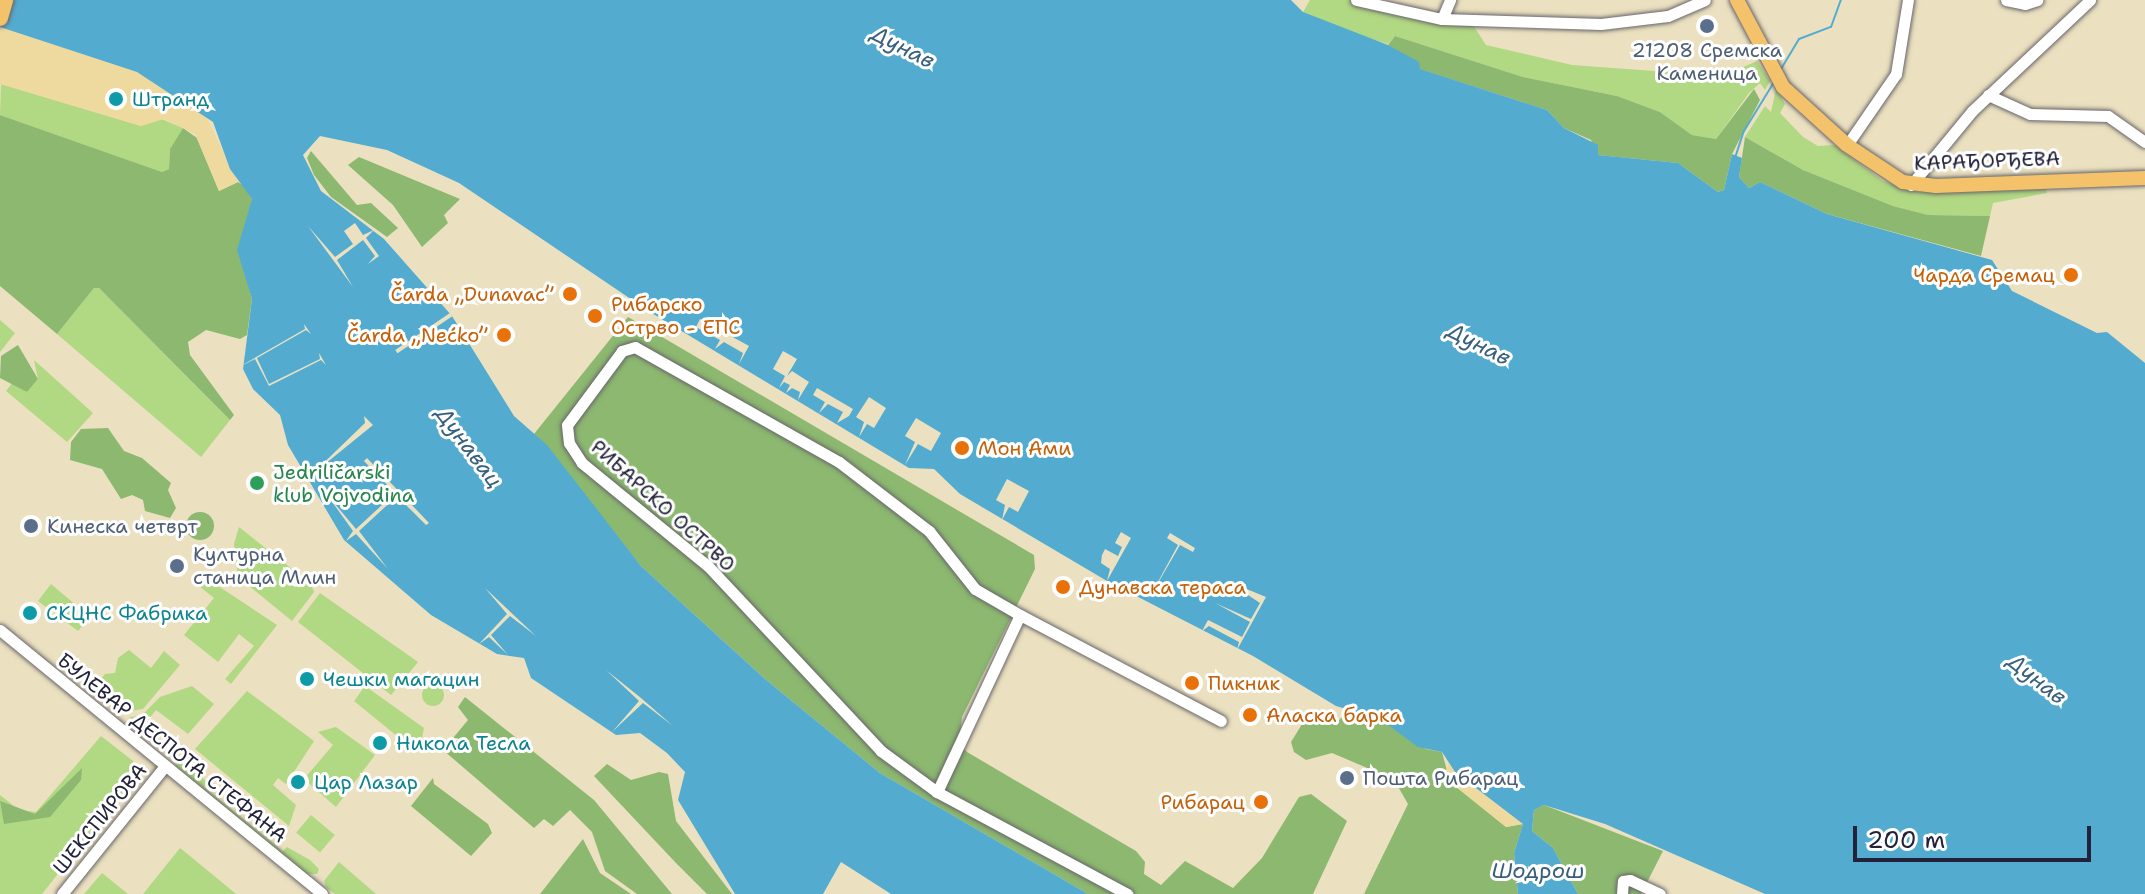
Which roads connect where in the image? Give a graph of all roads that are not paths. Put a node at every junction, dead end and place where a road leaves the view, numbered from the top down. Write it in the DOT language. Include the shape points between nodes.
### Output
graph roads {
  1 [pos="5,0"];
  2 [pos="1356,0"];
  3 [pos="1450,0"];
  4 [pos="1705,0"];
  5 [pos="1737,0"];
  6 [pos="1908,0"];
  7 [pos="2006,0"];
  8 [pos="2037,0"];
  9 [pos="2090,0"];
  10 [pos="0,18"];
  11 [pos="1442,19"];
  12 [pos="1988,95"];
  13 [pos="2145,142"];
  14 [pos="1847,145"];
  15 [pos="2145,178"];
  16 [pos="1911,185"];
  17 [pos="1020,615"];
  18 [pos="0,630"];
  19 [pos="1221,721"];
  20 [pos="165,766"];
  21 [pos="937,792"];
  22 [pos="62,894"];
  23 [pos="322,894"];
  24 [pos="1127,894"];
  25 [pos="1622,894"];
  26 [pos="1660,894"];
  1 -- 10 [label="highway"];
  2 -- 11 [label="street"];
  3 -- 11 [label="street"];
  4 -- 11 [label="street" via="1668,16 1601,24"];
  5 -- 14 [label="main road, КАРАЂОРЂЕВА" via="1777,79"];
  6 -- 14 [label="street" via="1896,74"];
  7 -- 8 [label="street"];
  9 -- 12 [label="street"];
  12 -- 13 [label="street" via="2030,114 2108,116"];
  12 -- 16 [label="street"];
  14 -- 16 [label="main road, КАРАЂОРЂЕВА"];
  15 -- 16 [label="main road, КАРАЂОРЂЕВА"];
  17 -- 19 [label="street"];
  17 -- 21 [label="street"];
  17 -- 21 [label="street, РИБАРСКО ОСТРВО" via="975,589 929,531 839,462 780,425 629,347 567,425 569,443 604,483 708,566 881,751"];
  18 -- 20 [label="street, БУЛЕВАР ДЕСПОТА СТЕФАНА"];
  20 -- 22 [label="street, ШЕКСПИРОВА"];
  20 -- 23 [label="street, БУЛЕВАР ДЕСПОТА СТЕФАНА"];
  21 -- 24 [label="street, РИБАРСКО ОСТРВО"];
  25 -- 26 [label="street" via="1623,881 1630,880"];
}
